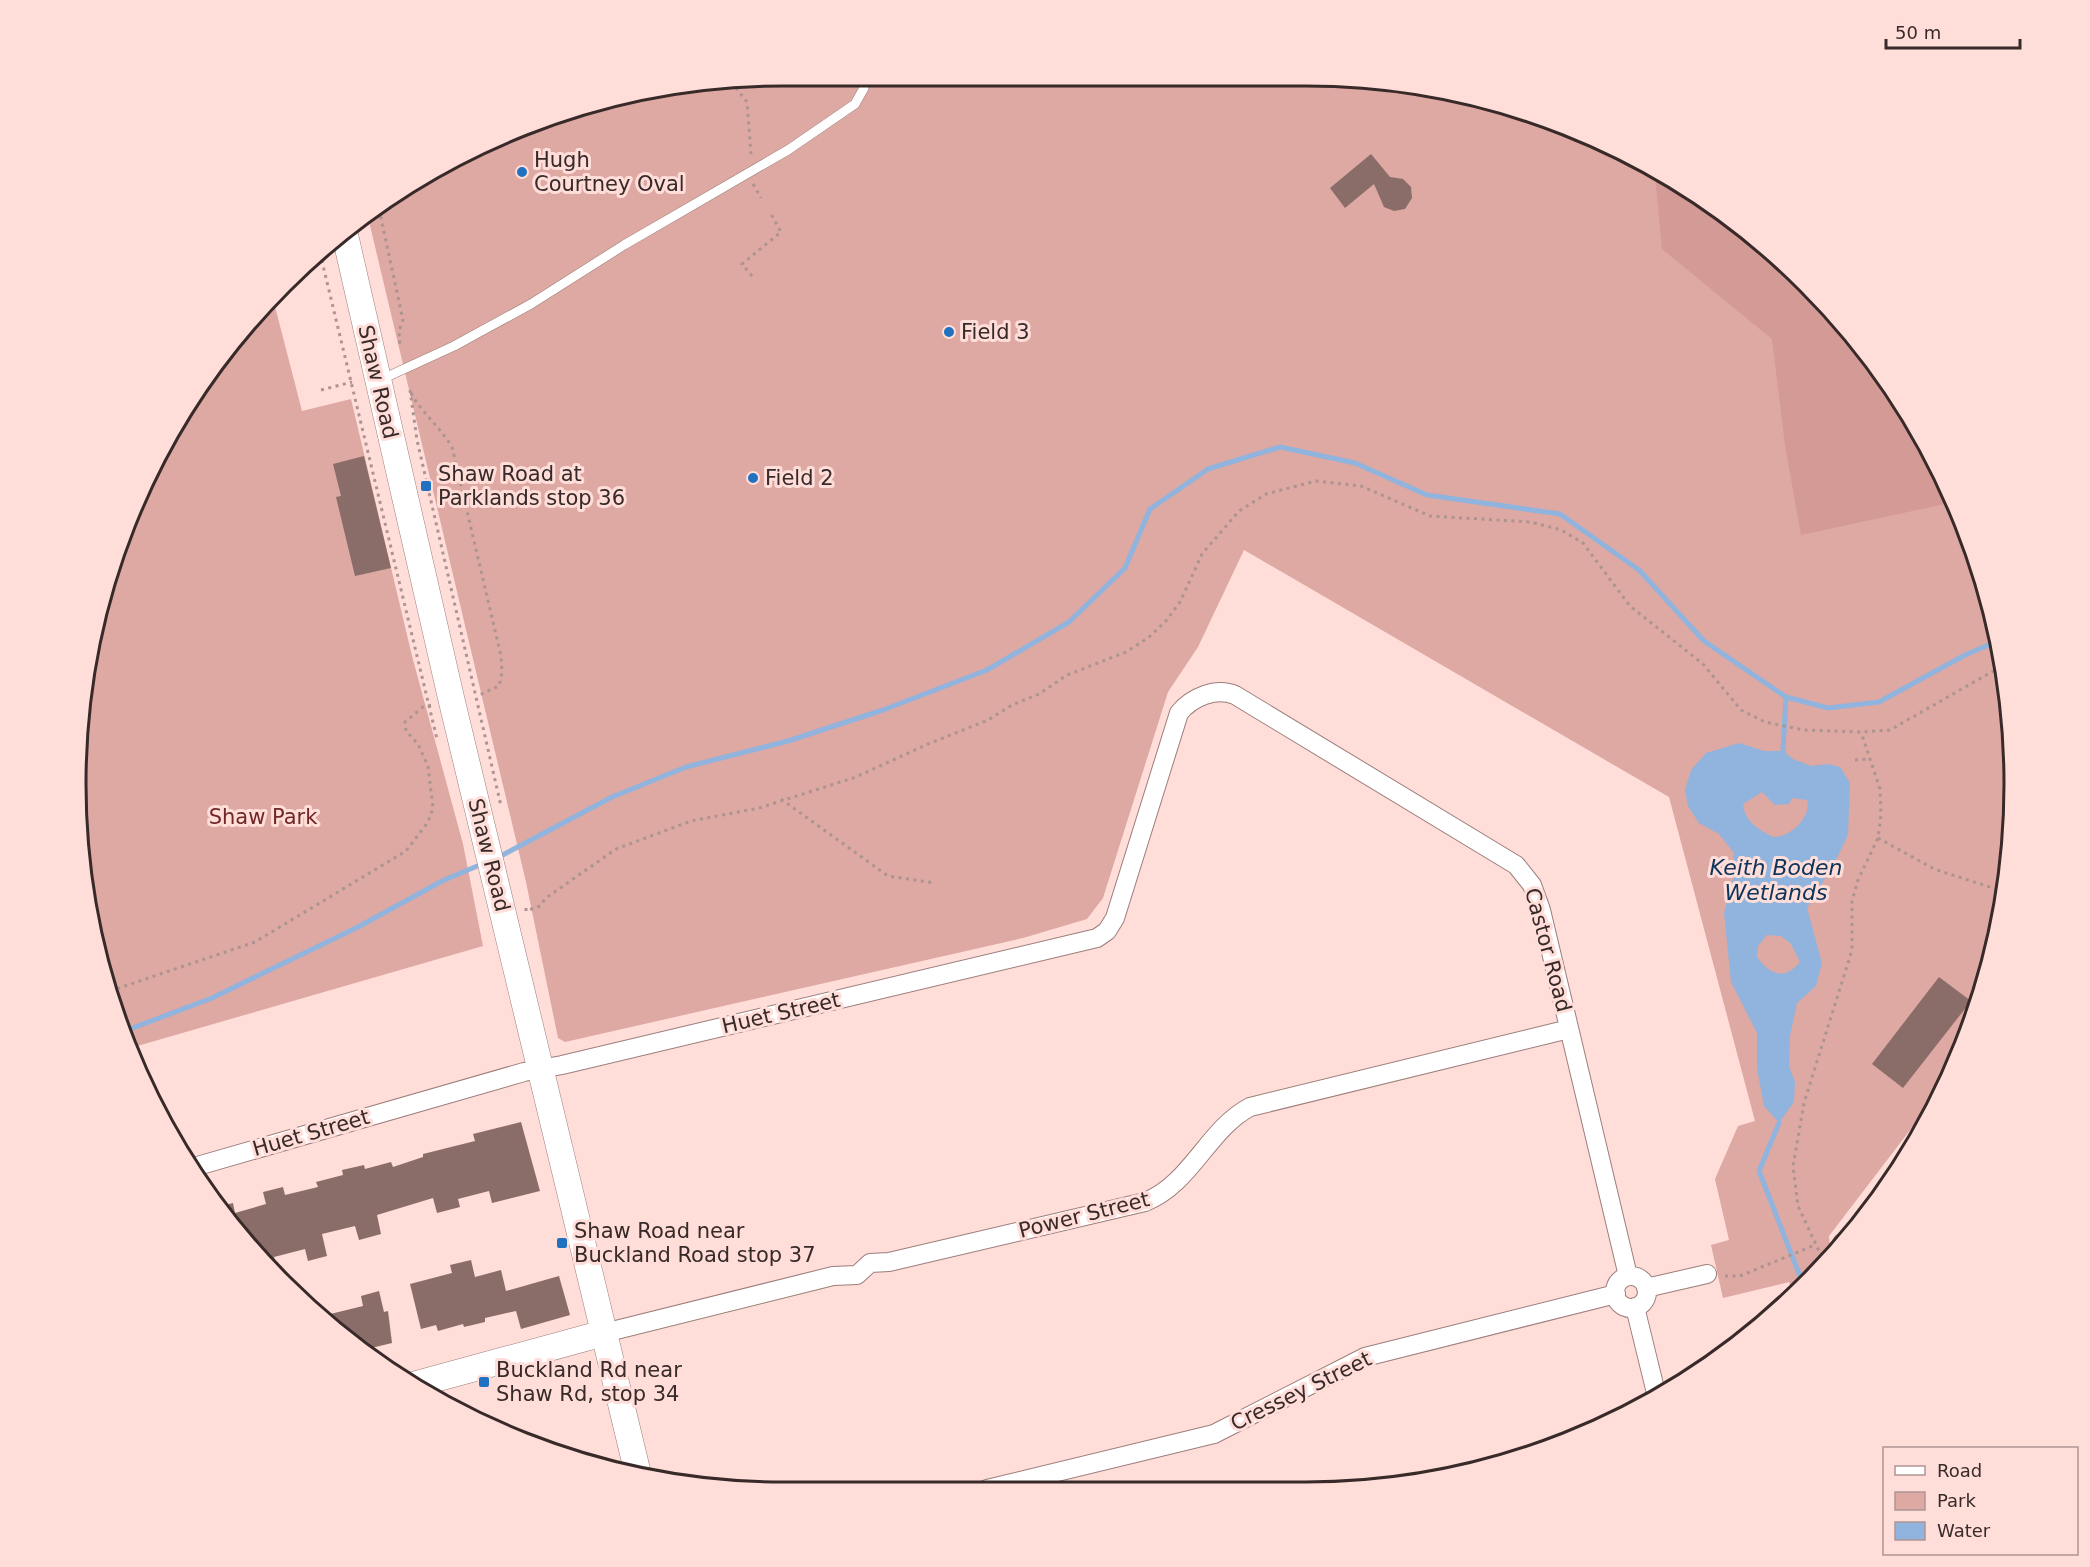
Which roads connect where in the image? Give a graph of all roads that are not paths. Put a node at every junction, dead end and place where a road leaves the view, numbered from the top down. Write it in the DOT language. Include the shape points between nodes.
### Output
graph roads {
  1 [pos="864,86"];
  2 [pos="346,240"];
  3 [pos="378,381"];
  4 [pos="1213,692"];
  5 [pos="1569,1029"];
  6 [pos="540,1069"];
  7 [pos="200,1165"];
  8 [pos="1707,1274"];
  9 [pos="1628,1276"];
  10 [pos="1646,1288"];
  11 [pos="1616,1294"];
  12 [pos="1635,1307"];
  13 [pos="604,1333"];
  14 [pos="425,1383"];
  15 [pos="1655,1388"];
  16 [pos="636,1465"];
  17 [pos="1016,1482"];
  1 -- 3 [label="lane" via="855,104 788,150 531,304"];
  2 -- 3 [label="street, Shaw Road"];
  3 -- 6 [label="street, Shaw Road" via="491,812 498,894"];
  4 -- 5 [label="street, Castor Road" via="1235,695 1523,871 1539,903"];
  4 -- 6 [label="street, Huet Street" via="1179,713 1115,918 1102,935"];
  5 -- 9 [label="street, Castor Road"];
  5 -- 13 [label="street, Power Street" via="1250,1107 1234,1118 1166,1192 1144,1202 889,1263 870,1263 857,1275 833,1276"];
  6 -- 7 [label="street, Huet Street"];
  6 -- 13 [label="street, Shaw Road"];
  8 -- 10 [label="street"];
  9 -- 10 [label="street" via="1641,1280"];
  9 -- 11 [label="street" via="1619,1281"];
  10 -- 12 [label="street" via="1643,1302"];
  11 -- 12 [label="street" via="1624,1306"];
  11 -- 17 [label="street, Cressey Street" via="1365,1357 1214,1434"];
  12 -- 15 [label="street"];
  13 -- 14 [label="street"];
  13 -- 16 [label="street, Shaw Road"];
}
